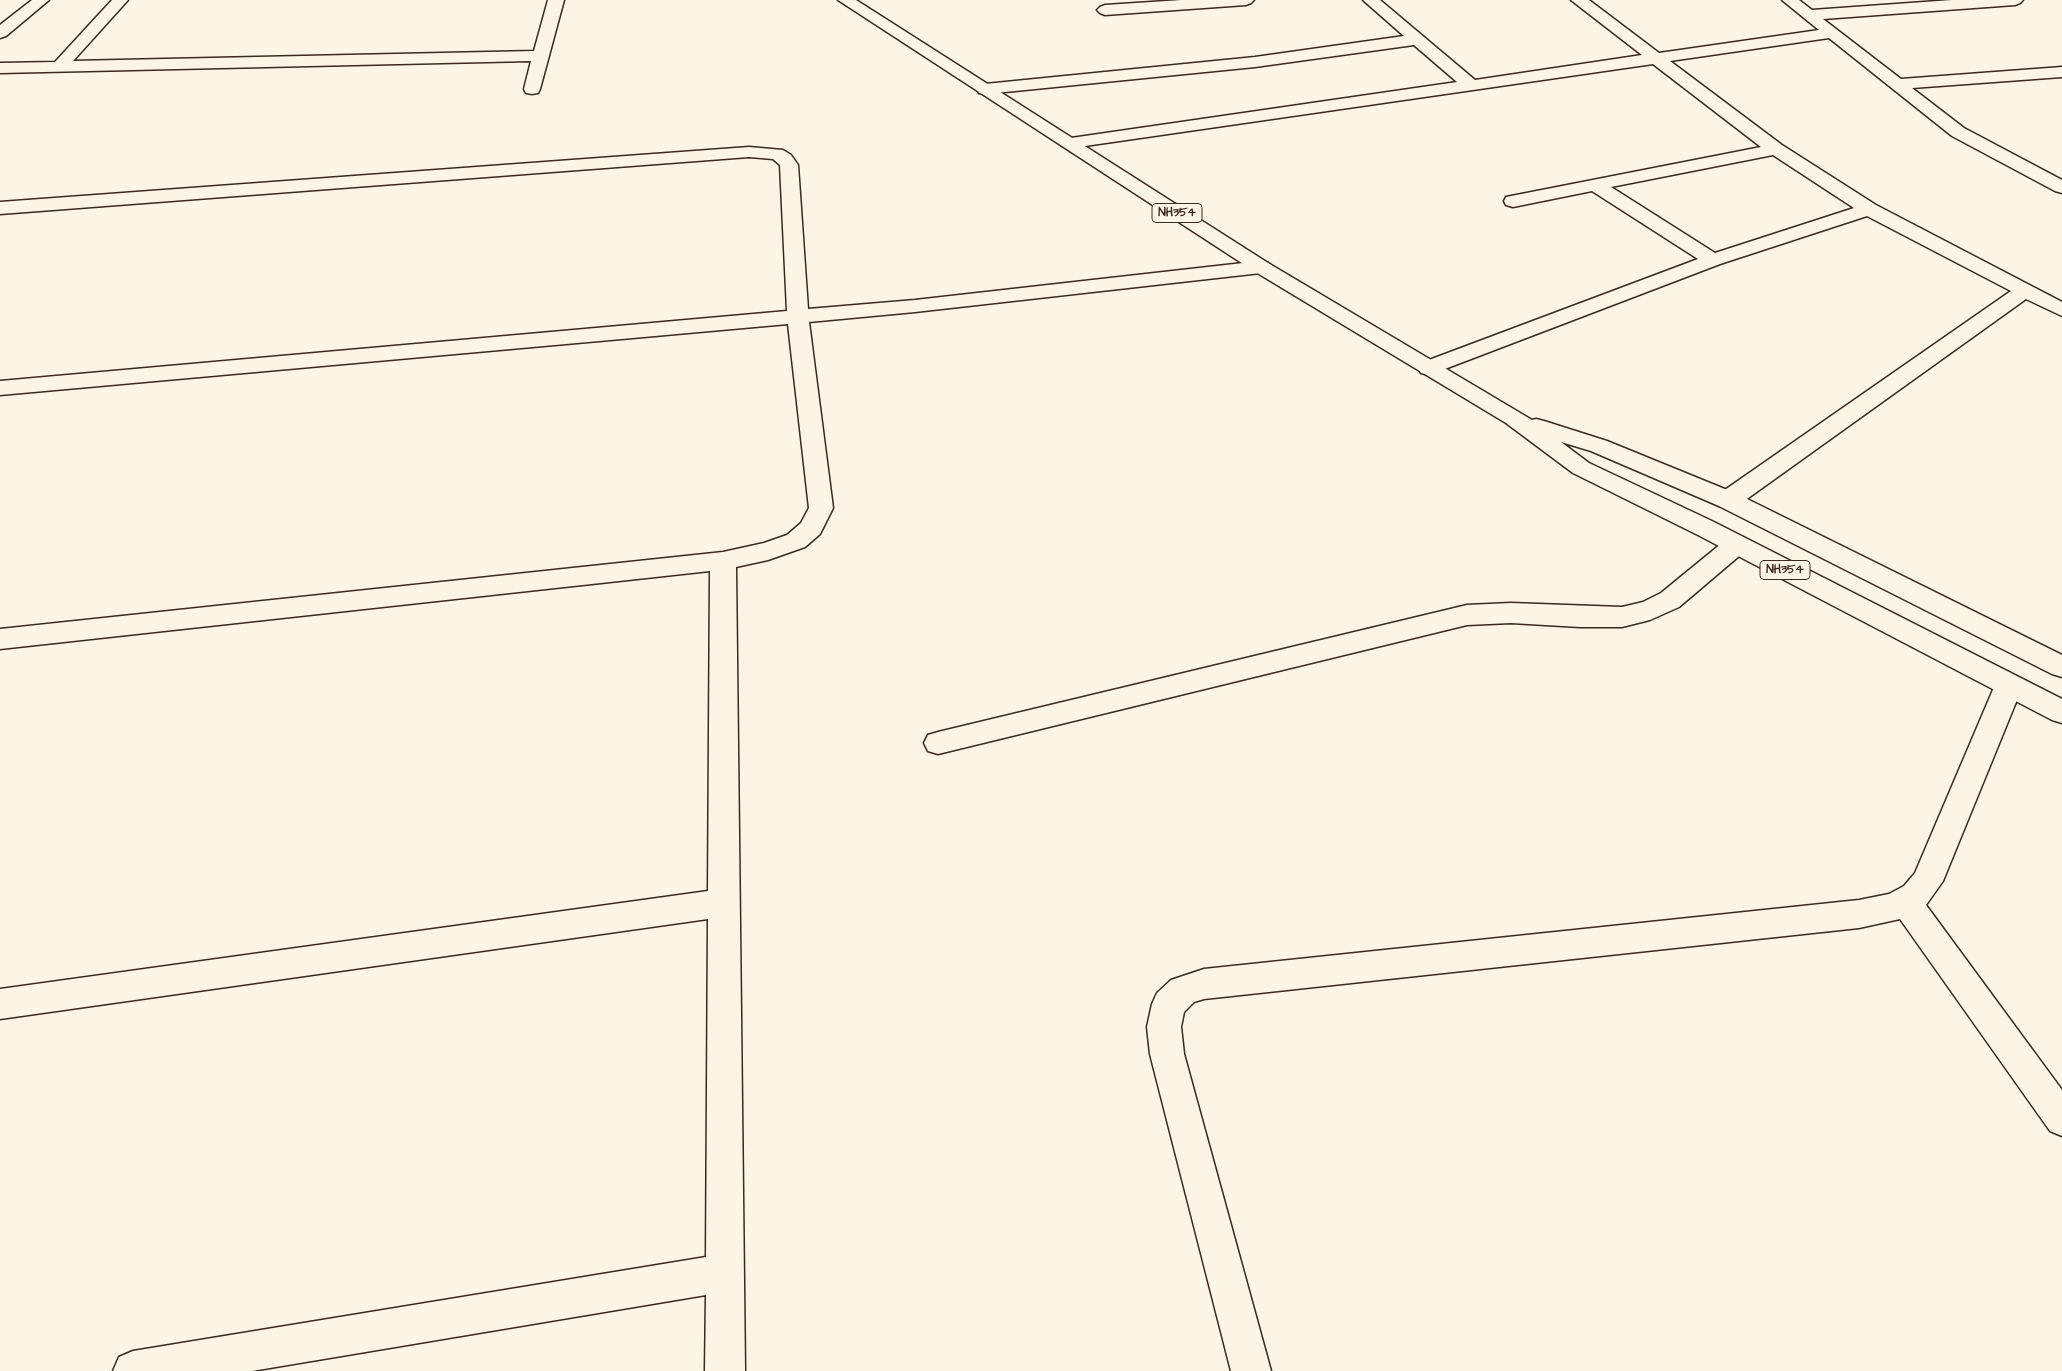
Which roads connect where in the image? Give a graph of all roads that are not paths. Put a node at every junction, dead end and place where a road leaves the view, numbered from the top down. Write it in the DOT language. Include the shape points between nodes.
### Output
graph roads {
  1 [pos="42,0"];
  2 [pos="120,0"];
  3 [pos="556,0"];
  4 [pos="846,0"];
  5 [pos="1246,0"];
  6 [pos="1372,0"];
  7 [pos="1579,0"];
  8 [pos="1790,0"];
  9 [pos="2005,0"];
  10 [pos="1105,10"];
  11 [pos="1809,15"];
  12 [pos="0,32"];
  13 [pos="1831,32"];
  14 [pos="1419,39"];
  15 [pos="540,56"];
  16 [pos="1658,59"];
  17 [pos="0,68"];
  18 [pos="58,68"];
  19 [pos="2062,72"];
  20 [pos="1897,84"];
  21 [pos="1472,86"];
  22 [pos="532,89"];
  23 [pos="985,89"];
  24 [pos="1071,143"];
  25 [pos="1776,149"];
  26 [pos="1595,185"];
  27 [pos="2062,187"];
  28 [pos="1513,201"];
  29 [pos="0,208"];
  30 [pos="1869,209"];
  31 [pos="1713,260"];
  32 [pos="1261,267"];
  33 [pos="2025,291"];
  34 [pos="2062,310"];
  35 [pos="798,317"];
  36 [pos="1429,368"];
  37 [pos="0,388"];
  38 [pos="1514,418"];
  39 [pos="1728,500"];
  40 [pos="1736,545"];
  41 [pos="723,561"];
  42 [pos="0,639"];
  43 [pos="2062,667"];
  44 [pos="2009,685"];
  45 [pos="2062,712"];
  46 [pos="938,744"];
  47 [pos="1905,901"];
  48 [pos="724,903"];
  49 [pos="0,1004"];
  50 [pos="2062,1119"];
  51 [pos="724,1273"];
  52 [pos="133,1371"];
  53 [pos="724,1371"];
  54 [pos="1251,1371"];
  1 -- 12 [label="main road"];
  2 -- 18 [label="main road"];
  3 -- 15 [label="main road"];
  4 -- 23 [label="main road, NH354"];
  5 -- 10 [label="main road"];
  6 -- 14 [label="main road"];
  7 -- 16 [label="main road"];
  8 -- 11 [label="main road"];
  9 -- 11 [label="main road"];
  11 -- 13 [label="main road"];
  13 -- 16 [label="main road"];
  13 -- 20 [label="main road"];
  14 -- 21 [label="main road"];
  14 -- 23 [label="main road" via="1218,66"];
  15 -- 18 [label="main road"];
  15 -- 22 [label="main road"];
  16 -- 21 [label="main road"];
  16 -- 25 [label="main road"];
  17 -- 18 [label="main road"];
  19 -- 20 [label="main road"];
  20 -- 27 [label="main road" via="1958,132"];
  21 -- 24 [label="main road"];
  23 -- 24 [label="main road, NH354"];
  24 -- 32 [label="main road, NH354"];
  25 -- 26 [label="main road"];
  25 -- 30 [label="main road"];
  26 -- 28 [label="main road"];
  26 -- 31 [label="main road"];
  29 -- 35 [label="main road" via="764,152 777,154 789,165"];
  30 -- 31 [label="main road"];
  30 -- 33 [label="main road"];
  31 -- 36 [label="main road"];
  32 -- 35 [label="main road"];
  32 -- 36 [label="main road, NH354"];
  33 -- 34 [label="main road"];
  33 -- 39 [label="main road"];
  35 -- 37 [label="main road"];
  35 -- 41 [label="main road" via="821,508 811,528 796,541"];
  36 -- 38 [label="main road, NH354"];
  38 -- 39 [label="main road, NH354" via="1599,446"];
  38 -- 40 [label="main road, NH354" via="1581,468"];
  39 -- 43 [label="main road, NH354"];
  40 -- 44 [label="main road, NH354"];
  40 -- 46 [label="main road" via="1670,600 1650,610 1622,617 1511,612 1467,615"];
  41 -- 42 [label="main road"];
  41 -- 48 [label="main road"];
  44 -- 45 [label="main road, NH354"];
  44 -- 47 [label="main road" via="1927,881 1915,896"];
  47 -- 50 [label="main road"];
  47 -- 54 [label="main road" via="1895,907 1859,914 1214,983 1183,991 1169,1004 1164,1027 1167,1054"];
  48 -- 49 [label="main road"];
  48 -- 51 [label="main road"];
  51 -- 52 [label="main road"];
  51 -- 53 [label="main road"];
}
